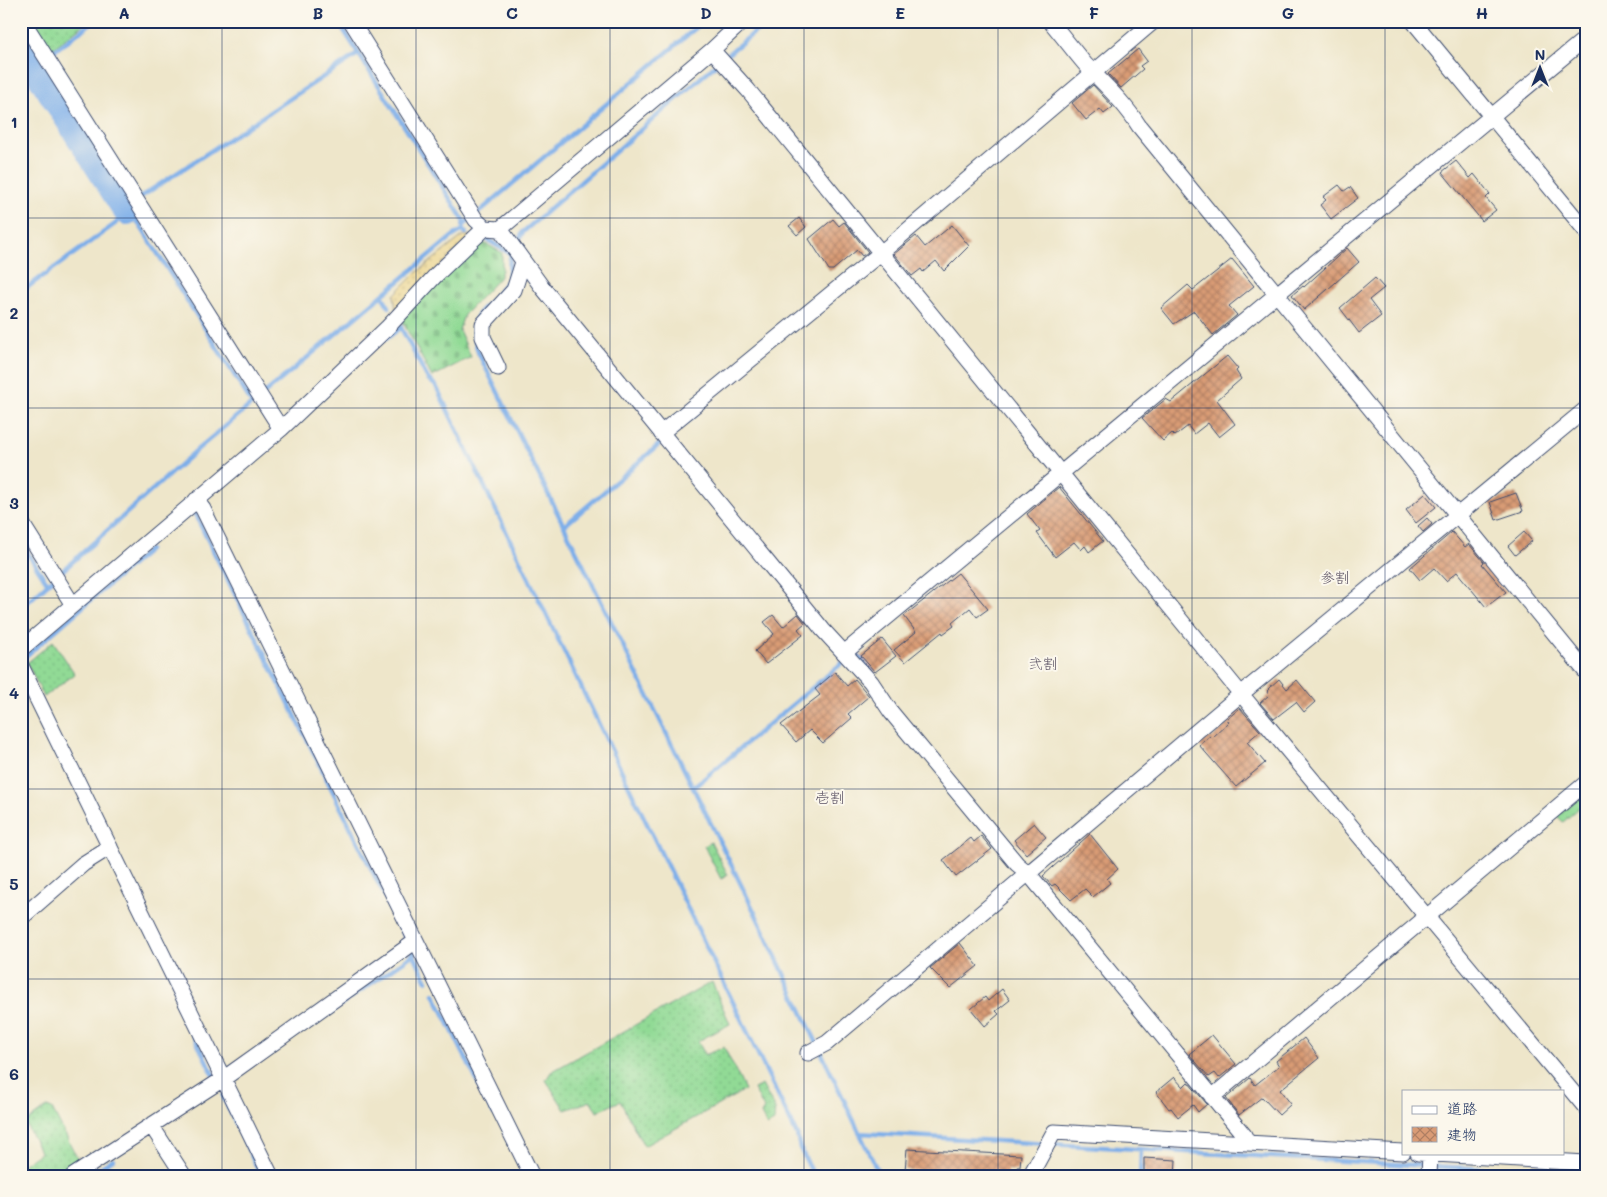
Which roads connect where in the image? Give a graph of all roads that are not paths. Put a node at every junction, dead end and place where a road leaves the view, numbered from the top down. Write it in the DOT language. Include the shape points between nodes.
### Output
graph roads {
  1 [pos="23,21"];
  2 [pos="352,21"];
  3 [pos="1050,21"];
  4 [pos="1154,21"];
  5 [pos="1413,21"];
  6 [pos="734,24"];
  7 [pos="1586,38"];
  8 [pos="718,56"];
  9 [pos="1097,74"];
  10 [pos="1494,114"];
  11 [pos="483,223"];
  12 [pos="1586,231"];
  13 [pos="882,252"];
  14 [pos="517,253"];
  15 [pos="1277,295"];
  16 [pos="498,368"];
  17 [pos="1586,408"];
  18 [pos="281,429"];
  19 [pos="665,430"];
  20 [pos="1062,472"];
  21 [pos="198,504"];
  22 [pos="1458,515"];
  23 [pos="21,522"];
  24 [pos="73,605"];
  25 [pos="21,649"];
  26 [pos="849,649"];
  27 [pos="21,666"];
  28 [pos="1586,672"];
  29 [pos="1244,698"];
  30 [pos="1586,782"];
  31 [pos="110,847"];
  32 [pos="1028,873"];
  33 [pos="1429,917"];
  34 [pos="21,918"];
  35 [pos="412,944"];
  36 [pos="815,1049"];
  37 [pos="222,1083"];
  38 [pos="1215,1094"];
  39 [pos="1586,1108"];
  40 [pos="151,1125"];
  41 [pos="1248,1143"];
  42 [pos="1402,1152"];
  43 [pos="1427,1163"];
  44 [pos="1586,1163"];
  45 [pos="89,1172"];
  46 [pos="73,1176"];
  47 [pos="184,1176"];
  48 [pos="271,1176"];
  49 [pos="532,1176"];
  50 [pos="1030,1176"];
  1 -- 18 [label="street"];
  2 -- 11 [label="street"];
  3 -- 9 [label="street"];
  4 -- 9 [label="street"];
  5 -- 10 [label="street"];
  6 -- 8 [label="street"];
  7 -- 10 [label="street"];
  8 -- 11 [label="street"];
  8 -- 13 [label="street"];
  9 -- 13 [label="street"];
  9 -- 15 [label="street"];
  10 -- 12 [label="street"];
  10 -- 15 [label="street"];
  11 -- 14 [label="street"];
  11 -- 18 [label="street" via="387,328"];
  13 -- 19 [label="street"];
  13 -- 20 [label="street"];
  14 -- 16 [label="street" via="514,290 483,324 483,337"];
  14 -- 19 [label="street"];
  15 -- 20 [label="street"];
  15 -- 22 [label="street"];
  17 -- 22 [label="street"];
  18 -- 21 [label="street"];
  19 -- 26 [label="street" via="804,608"];
  20 -- 26 [label="street"];
  20 -- 29 [label="street"];
  21 -- 24 [label="street"];
  21 -- 35 [label="street"];
  22 -- 28 [label="street"];
  22 -- 29 [label="street"];
  23 -- 24 [label="street"];
  24 -- 25 [label="street"];
  26 -- 32 [label="street" via="891,712 1017,864"];
  27 -- 31 [label="street"];
  29 -- 32 [label="street"];
  29 -- 33 [label="street"];
  30 -- 33 [label="street"];
  31 -- 34 [label="street" via="83,864"];
  31 -- 37 [label="street"];
  32 -- 36 [label="street"];
  32 -- 38 [label="street"];
  33 -- 38 [label="street"];
  33 -- 39 [label="street"];
  35 -- 37 [label="street"];
  35 -- 49 [label="street"];
  37 -- 40 [label="street"];
  37 -- 48 [label="street"];
  38 -- 41 [label="street"];
  40 -- 45 [label="street"];
  40 -- 47 [label="street"];
  41 -- 42 [label="street"];
  41 -- 50 [label="street" via="1054,1132"];
  43 -- 44 [label="street"];
  45 -- 46 [label="street"];
}
